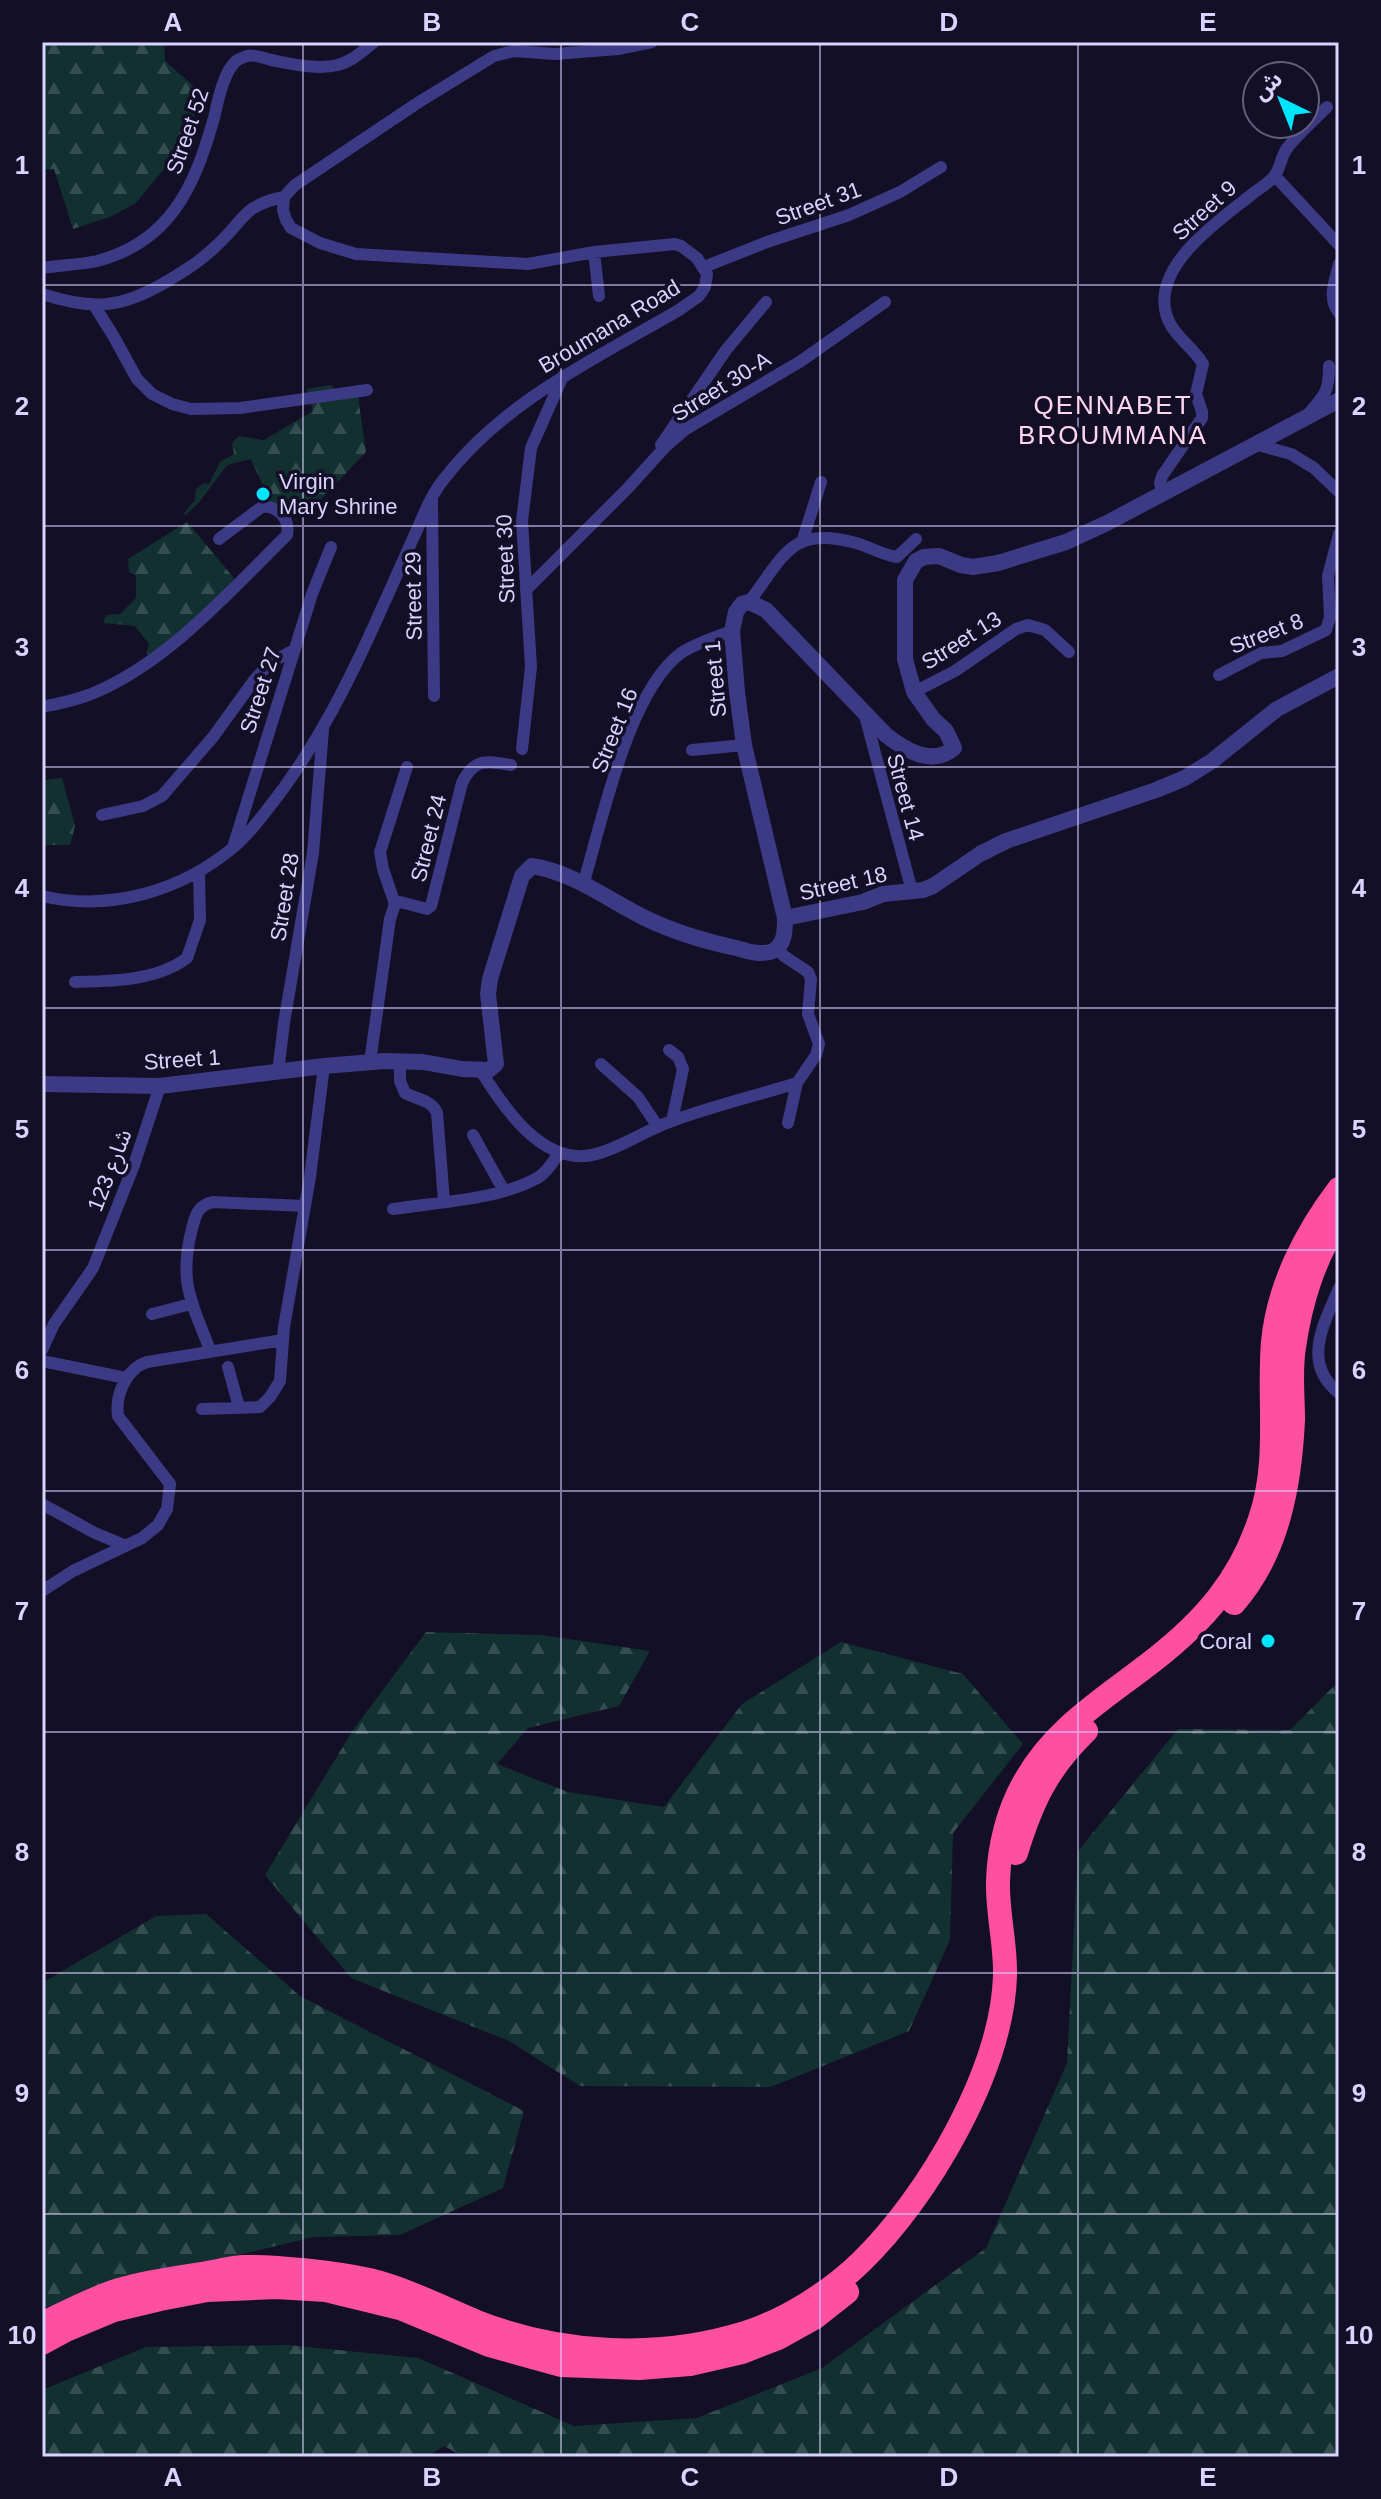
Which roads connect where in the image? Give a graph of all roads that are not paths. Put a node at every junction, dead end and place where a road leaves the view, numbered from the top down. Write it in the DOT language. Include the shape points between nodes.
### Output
graph roads {
  1 [pos="374,42"];
  2 [pos="652,42"];
  3 [pos="1327,107"];
  4 [pos="941,167"];
  5 [pos="1275,176"];
  6 [pos="284,197"];
  7 [pos="1339,245"];
  8 [pos="594,252"];
  9 [pos="1339,264"];
  10 [pos="704,267"];
  11 [pos="42,268"];
  12 [pos="42,294"];
  13 [pos="599,296"];
  14 [pos="766,302"];
  15 [pos="885,302"];
  16 [pos="94,305"];
  17 [pos="1339,313"];
  18 [pos="1329,366"];
  19 [pos="563,375"];
  20 [pos="367,390"];
  21 [pos="1339,400"];
  22 [pos="1305,418"];
  23 [pos="1254,444"];
  24 [pos="643,470"];
  25 [pos="821,482"];
  26 [pos="1162,492"];
  27 [pos="1339,492"];
  28 [pos="432,496"];
  29 [pos="1339,534"];
  30 [pos="219,539"];
  31 [pos="803,539"];
  32 [pos="916,539"];
  33 [pos="331,547"];
  34 [pos="526,590"];
  35 [pos="749,602"];
  36 [pos="732,631"];
  37 [pos="294,650"];
  38 [pos="1069,652"];
  39 [pos="1219,675"];
  40 [pos="1339,676"];
  41 [pos="914,692"];
  42 [pos="434,696"];
  43 [pos="42,707"];
  44 [pos="864,712"];
  45 [pos="323,727"];
  46 [pos="744,745"];
  47 [pos="522,749"];
  48 [pos="692,750"];
  49 [pos="511,765"];
  50 [pos="407,767"];
  51 [pos="102,815"];
  52 [pos="234,847"];
  53 [pos="199,871"];
  54 [pos="583,885"];
  55 [pos="912,891"];
  56 [pos="42,896"];
  57 [pos="395,904"];
  58 [pos="785,918"];
  59 [pos="777,948"];
  60 [pos="75,982"];
  61 [pos="669,1050"];
  62 [pos="400,1061"];
  63 [pos="370,1062"];
  64 [pos="601,1064"];
  65 [pos="324,1066"];
  66 [pos="481,1071"];
  67 [pos="278,1072"];
  68 [pos="797,1083"];
  69 [pos="42,1084"];
  70 [pos="160,1086"];
  71 [pos="672,1121"];
  72 [pos="788,1123"];
  73 [pos="658,1127"];
  74 [pos="473,1135"];
  75 [pos="559,1153"];
  76 [pos="1339,1189"];
  77 [pos="504,1191"];
  78 [pos="444,1201"];
  79 [pos="304,1206"];
  80 [pos="393,1209"];
  81 [pos="1339,1222"];
  82 [pos="1339,1288"];
  83 [pos="191,1304"];
  84 [pos="152,1314"];
  85 [pos="283,1340"];
  86 [pos="42,1350"];
  87 [pos="210,1350"];
  88 [pos="42,1361"];
  89 [pos="228,1367"];
  90 [pos="126,1378"];
  91 [pos="1339,1393"];
  92 [pos="239,1407"];
  93 [pos="202,1409"];
  94 [pos="42,1504"];
  95 [pos="124,1545"];
  96 [pos="42,1591"];
  97 [pos="42,2324"];
  98 [pos="42,2343"];
  1 -- 11 [label="street, Street 52" via="337,65 248,55 237,60 194,177 164,223 119,254"];
  2 -- 6 [label="street" via="494,56"];
  3 -- 5 [label="street" via="1286,149"];
  4 -- 10 [label="street, Street 31" via="849,215"];
  5 -- 7 [label="street"];
  5 -- 26 [label="street, Street 9" via="1196,239 1167,287 1169,322 1203,364 1196,394 1202,412 1198,426 1162,476"];
  6 -- 8 [label="street, Broumana Road" via="291,228 356,254 528,264"];
  6 -- 16 [label="street" via="263,201 193,266 154,289 130,301"];
  8 -- 10 [label="street, Broumana Road" via="675,244"];
  8 -- 13 [label="street"];
  9 -- 17 [label="street" via="1332,297"];
  10 -- 19 [label="street, Broumana Road" via="705,287 699,296"];
  12 -- 16 [label="street"];
  14 -- 24 [label="street"];
  15 -- 24 [label="street, Street 30-A" via="801,361 686,429"];
  16 -- 20 [label="street" via="137,379 172,404 240,408"];
  18 -- 22 [label="street" via="1327,392"];
  19 -- 28 [label="street, Broumana Road" via="472,447"];
  19 -- 34 [label="street, Street 30" via="531,448 526,473"];
  21 -- 22 [label="street"];
  22 -- 23 [label="street"];
  23 -- 26 [label="street"];
  23 -- 27 [label="street" via="1291,454"];
  24 -- 34 [label="street, Street 30-A"];
  25 -- 31 [label="street"];
  26 -- 41 [label="street" via="1066,542 998,563 973,567 939,556 916,561 905,580 904,611 905,659"];
  28 -- 42 [label="street, Street 29"];
  28 -- 45 [label="street, Broumana Road"];
  29 -- 39 [label="street, Street 8" via="1328,576 1326,630"];
  30 -- 43 [label="street" via="263,506 272,506 288,524 287,535 179,639 116,683"];
  31 -- 32 [label="street" via="833,537 897,557"];
  31 -- 35 [label="street"];
  33 -- 37 [label="street, Street 27"];
  34 -- 47 [label="street, Street 30" via="531,667"];
  35 -- 36 [label="street, Street 1" via="736,612"];
  35 -- 44 [label="street" via="766,610"];
  36 -- 46 [label="street, Street 1"];
  36 -- 54 [label="street, Street 16" via="681,654 648,693 623,752"];
  37 -- 51 [label="street" via="255,679 162,796"];
  37 -- 52 [label="street, Street 27"];
  38 -- 41 [label="street, Street 13" via="1045,630 1028,625"];
  40 -- 55 [label="street, Street 18" via="1277,709 1185,778 1006,841 933,886"];
  41 -- 44 [label="street" via="952,739 951,751 913,754"];
  44 -- 55 [label="street, Street 14"];
  45 -- 52 [label="street, Broumana Road" via="283,790"];
  45 -- 67 [label="street, Street 28" via="313,853"];
  46 -- 48 [label="street"];
  46 -- 58 [label="street, Street 1"];
  49 -- 57 [label="street, Street 24" via="484,762 468,772 431,906"];
  50 -- 57 [label="street" via="380,852"];
  52 -- 53 [label="street, Broumana Road"];
  53 -- 56 [label="street, Broumana Road" via="143,896 115,902"];
  53 -- 60 [label="street" via="200,920 187,958 142,976"];
  54 -- 59 [label="street" via="676,932 760,953"];
  54 -- 66 [label="street" via="549,868 532,866 522,876 490,979 496,1064"];
  55 -- 58 [label="street, Street 18"];
  57 -- 63 [label="street, Street 24"];
  58 -- 59 [label="street, Street 1"];
  59 -- 68 [label="street" via="811,979 808,1014 819,1044"];
  61 -- 71 [label="street" via="683,1069"];
  62 -- 63 [label="street, Street 1"];
  62 -- 66 [label="street, Street 1"];
  62 -- 78 [label="street" via="405,1093 431,1103 437,1113"];
  63 -- 65 [label="street, Street 1"];
  64 -- 73 [label="street" via="638,1097"];
  65 -- 67 [label="street, Street 1"];
  65 -- 79 [label="street"];
  66 -- 75 [label="street" via="509,1113"];
  67 -- 70 [label="street, Street 1"];
  68 -- 71 [label="street"];
  68 -- 72 [label="street"];
  69 -- 70 [label="street, Street 1"];
  70 -- 86 [label="street, شارع 123" via="93,1268"];
  71 -- 73 [label="street"];
  73 -- 75 [label="street" via="593,1155"];
  74 -- 77 [label="street"];
  75 -- 77 [label="street" via="539,1177"];
  76 -- 97 [label="highway" via="1317,1218 1291,1271 1278,1316 1272,1463 1261,1516 1243,1560 1219,1600 1190,1630 1082,1712 1052,1742 1025,1781 1009,1815 1001,1851 998,1883 1005,1977 986,2064 965,2115 928,2178 856,2266 789,2314 748,2332 662,2349 573,2347 480,2323 367,2280 243,2267 117,2291"];
  77 -- 78 [label="street"];
  78 -- 80 [label="street"];
  79 -- 83 [label="street" via="204,1204 188,1245 185,1275"];
  79 -- 85 [label="street"];
  81 -- 98 [label="highway" via="1302,1306 1293,1349 1284,1503 1259,1568 1211,1629 1147,1686 1088,1728 1040,1788 1014,1857 1018,1998 1000,2074 931,2197 871,2272 814,2318 778,2338 690,2364 561,2365 489,2345 400,2308 326,2290 276,2287 207,2290 114,2310"];
  82 -- 91 [label="street" via="1317,1356 1320,1370"];
  83 -- 84 [label="street"];
  83 -- 87 [label="street"];
  85 -- 87 [label="street"];
  85 -- 92 [label="street" via="275,1390 260,1407"];
  87 -- 90 [label="street" via="140,1364"];
  88 -- 90 [label="street"];
  89 -- 92 [label="street"];
  90 -- 95 [label="street" via="118,1416 170,1484 170,1495 158,1525"];
  92 -- 93 [label="street"];
  94 -- 95 [label="street"];
  95 -- 96 [label="street"];
}
